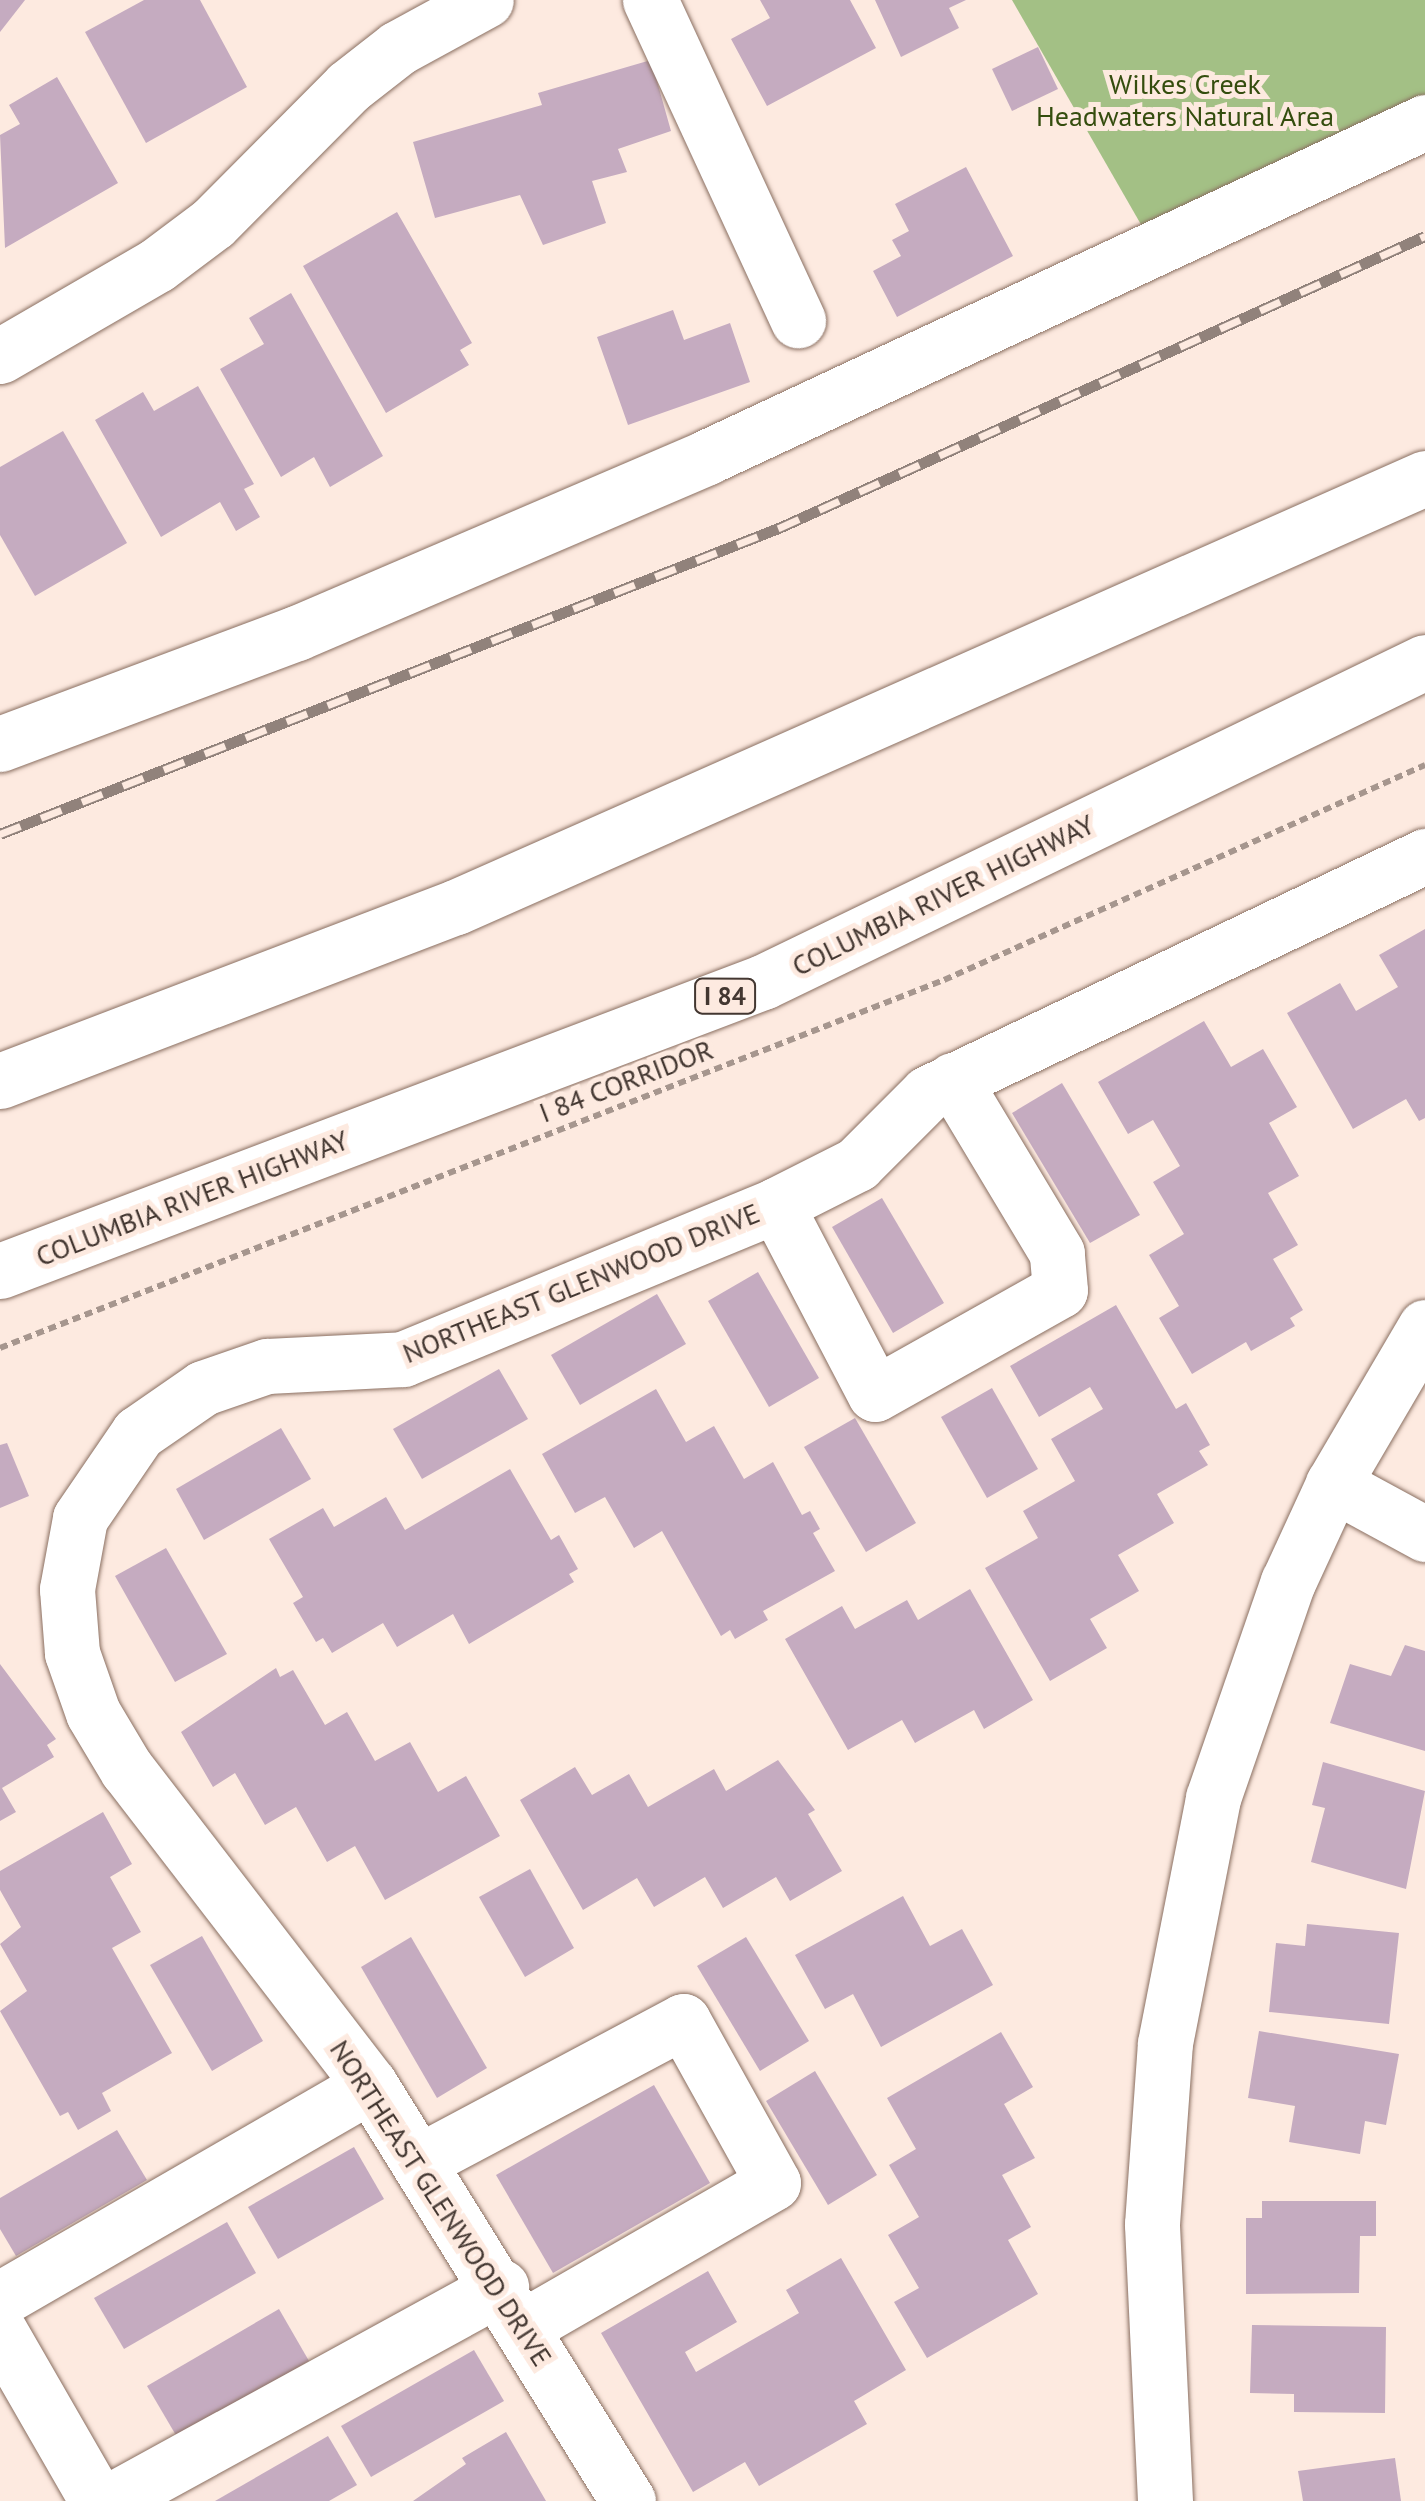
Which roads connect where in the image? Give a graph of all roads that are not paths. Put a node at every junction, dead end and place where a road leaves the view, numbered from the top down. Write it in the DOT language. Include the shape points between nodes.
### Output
graph roads {
  1 [pos="486,0"];
  2 [pos="650,0"];
  3 [pos="1425,122"];
  4 [pos="798,320"];
  5 [pos="0,356"];
  6 [pos="1425,478"];
  7 [pos="1425,662"];
  8 [pos="0,744"];
  9 [pos="1425,856"];
  10 [pos="953,1080"];
  11 [pos="0,1081"];
  12 [pos="776,1205"];
  13 [pos="0,1270"];
  14 [pos="1425,1327"];
  15 [pos="1333,1484"];
  16 [pos="1425,1534"];
  17 [pos="370,2085"];
  18 [pos="420,2161"];
  19 [pos="0,2299"];
  20 [pos="513,2307"];
  21 [pos="0,2332"];
  22 [pos="97,2501"];
  23 [pos="110,2501"];
  24 [pos="628,2501"];
  25 [pos="1165,2501"];
  1 -- 5 [label="main road" via="398,48 348,87 213,223 157,265"];
  2 -- 4 [label="main road"];
  3 -- 8 [label="main road" via="707,457 297,633"];
  6 -- 11 [label="main road" via="456,908"];
  7 -- 13 [label="main road, COLUMBIA RIVER HIGHWAY / I 84" via="764,982"];
  9 -- 10 [label="main road, NORTHEAST GLENWOOD DRIVE"];
  10 -- 12 [label="main road, NORTHEAST GLENWOOD DRIVE" via="928,1093 857,1164"];
  10 -- 12 [label="main road" via="1056,1253 1060,1290 875,1394"];
  12 -- 17 [label="main road, NORTHEAST GLENWOOD DRIVE" via="403,1359 267,1366 203,1388 138,1433 80,1518 67,1589 72,1653 93,1713 127,1770"];
  14 -- 15 [label="main road"];
  15 -- 16 [label="main road"];
  15 -- 25 [label="main road" via="1288,1582 1213,1798 1165,2042 1152,2224"];
  17 -- 18 [label="main road, NORTHEAST GLENWOOD DRIVE"];
  17 -- 19 [label="main road"];
  18 -- 20 [label="main road, NORTHEAST GLENWOOD DRIVE"];
  18 -- 20 [label="main road" via="684,2020 773,2183"];
  20 -- 23 [label="main road"];
  20 -- 24 [label="main road, NORTHEAST GLENWOOD DRIVE"];
  21 -- 22 [label="main road"];
}
